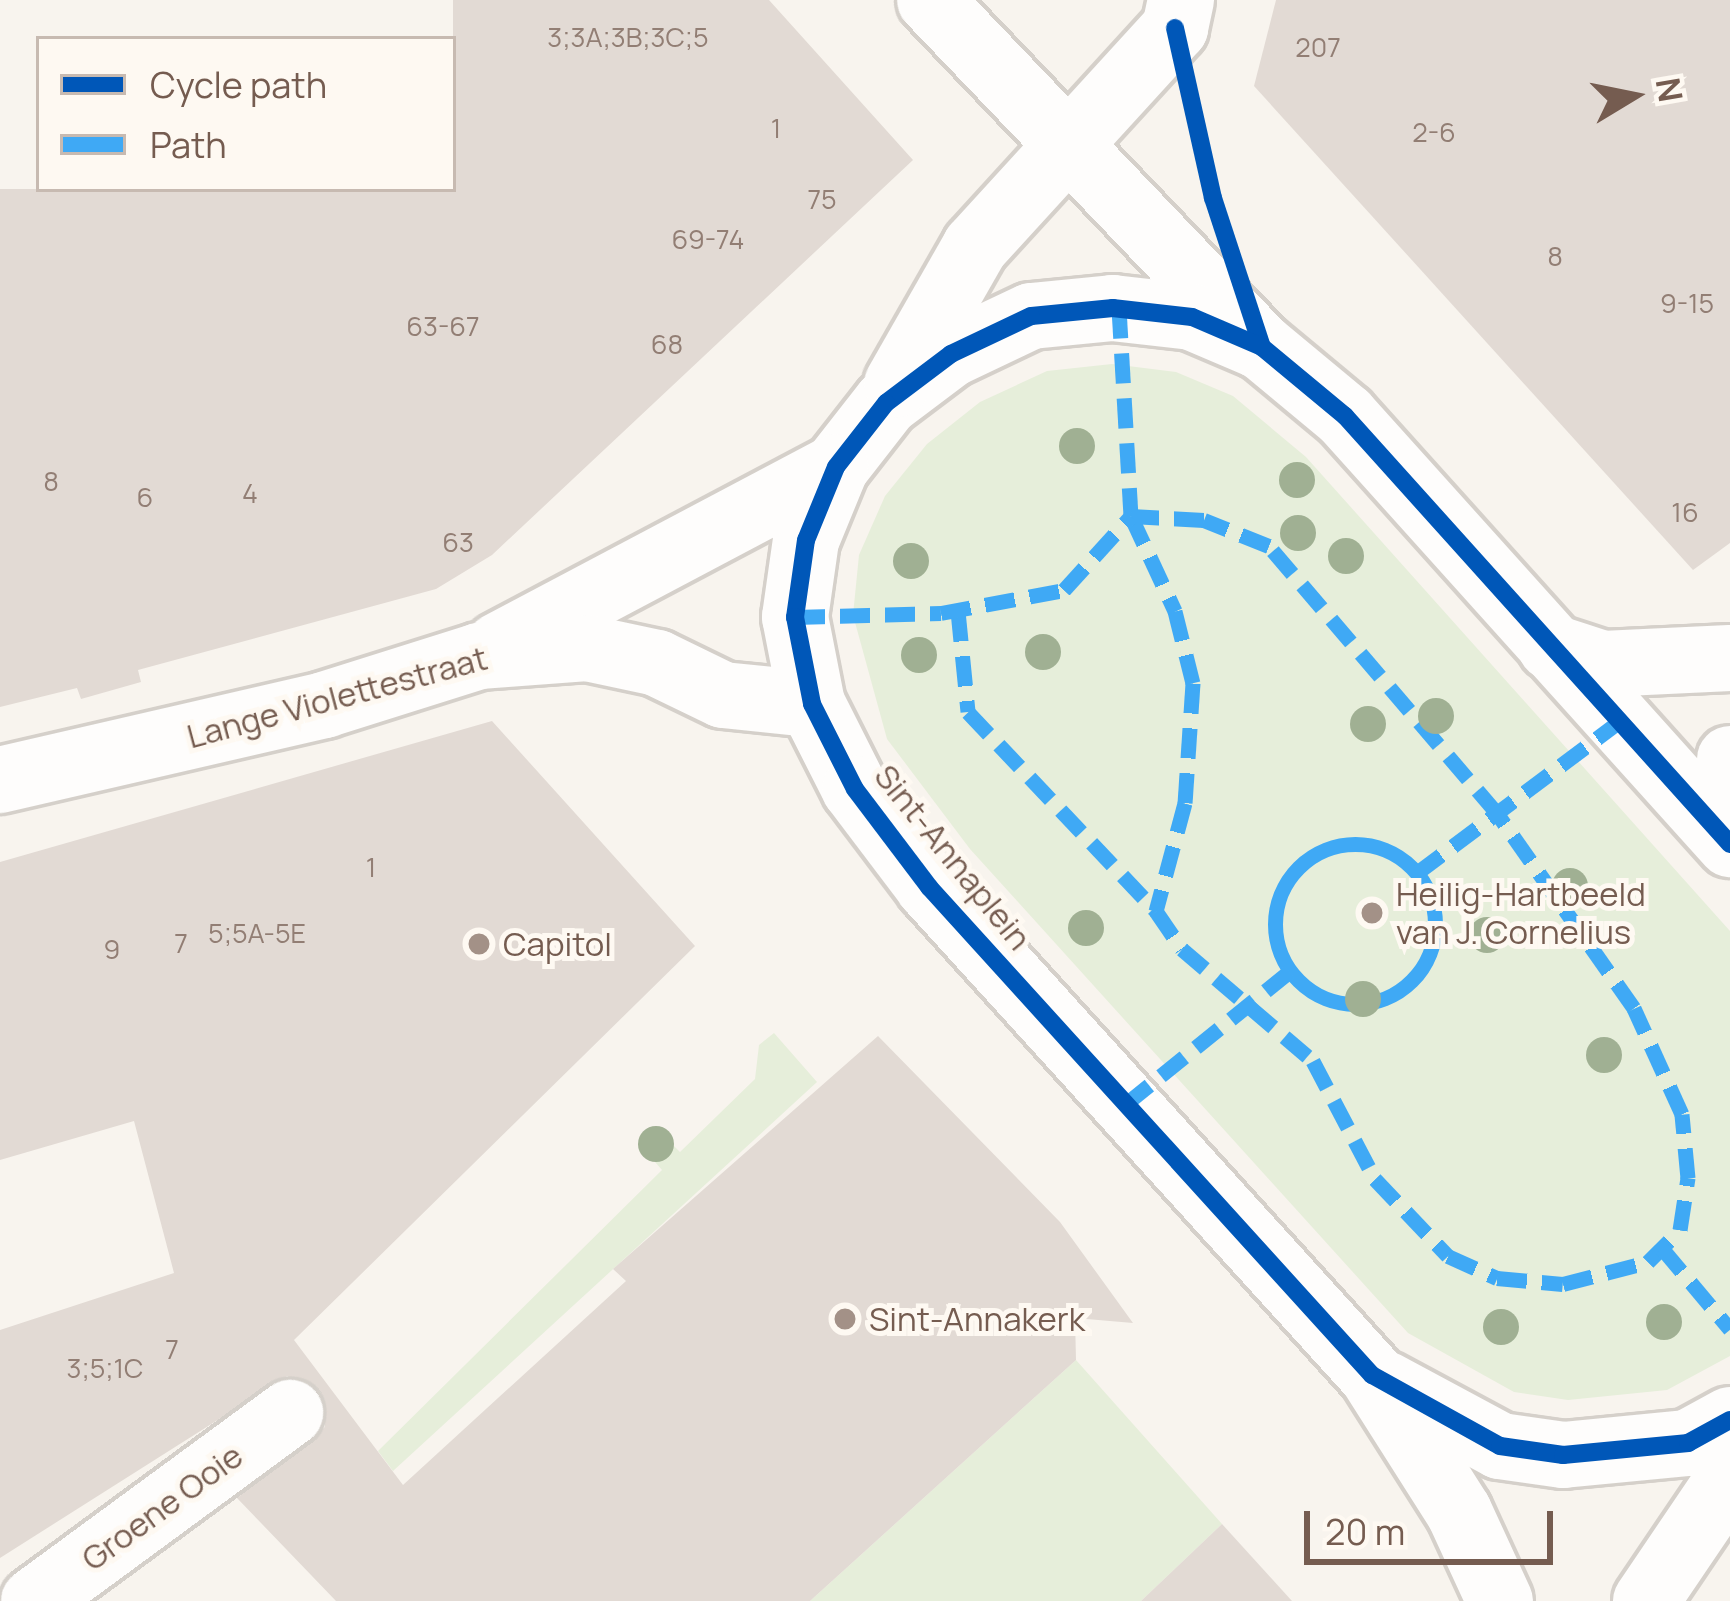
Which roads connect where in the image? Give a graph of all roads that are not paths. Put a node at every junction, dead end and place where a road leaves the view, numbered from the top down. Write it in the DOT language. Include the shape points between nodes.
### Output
graph roads {
  1 [pos="930,0"];
  2 [pos="1181,0"];
  3 [pos="1066,143"];
  4 [pos="1262,347"];
  5 [pos="886,403"];
  6 [pos="836,466"];
  7 [pos="1551,647"];
  8 [pos="479,656"];
  9 [pos="1730,658"];
  10 [pos="812,704"];
  11 [pos="1730,759"];
  12 [pos="0,779"];
  13 [pos="1730,821"];
  14 [pos="1730,844"];
  15 [pos="1372,1376"];
  16 [pos="290,1412"];
  17 [pos="1730,1420"];
  18 [pos="1730,1477"];
  19 [pos="34,1601"];
  20 [pos="1500,1601"];
  21 [pos="1646,1601"];
  1 -- 3 [label="street, Sint-Annaplein"];
  2 -- 3 [label="street" via="1175,28"];
  3 -- 4 [label="street, Sint-Annaplein"];
  3 -- 5 [label="street" via="975,247"];
  4 -- 5 [label="street, Sint-Annaplein" via="1192,317 1113,308 1031,316 950,354"];
  4 -- 7 [label="street, Sint-Annaplein" via="1345,416"];
  5 -- 6 [label="street, Sint-Annaplein"];
  6 -- 8 [label="street, Sint-Annaplein"];
  6 -- 10 [label="street, Sint-Annaplein" via="806,540 795,617"];
  7 -- 9 [label="street" via="1603,664"];
  7 -- 14 [label="street, Sint-Annaplein"];
  8 -- 10 [label="street, Lange Violettestraat" via="586,648 657,663 723,695"];
  8 -- 12 [label="street, Lange Violettestraat" via="325,705"];
  10 -- 15 [label="street, Sint-Annaplein" via="855,789 929,886"];
  11 -- 13 [label="street"];
  15 -- 17 [label="street, Sint-Annaplein" via="1500,1446 1563,1455 1688,1443"];
  15 -- 20 [label="street, Sint-Annaplein" via="1459,1512"];
  16 -- 19 [label="street, Groene Ooie"];
  18 -- 21 [label="street"];
}
